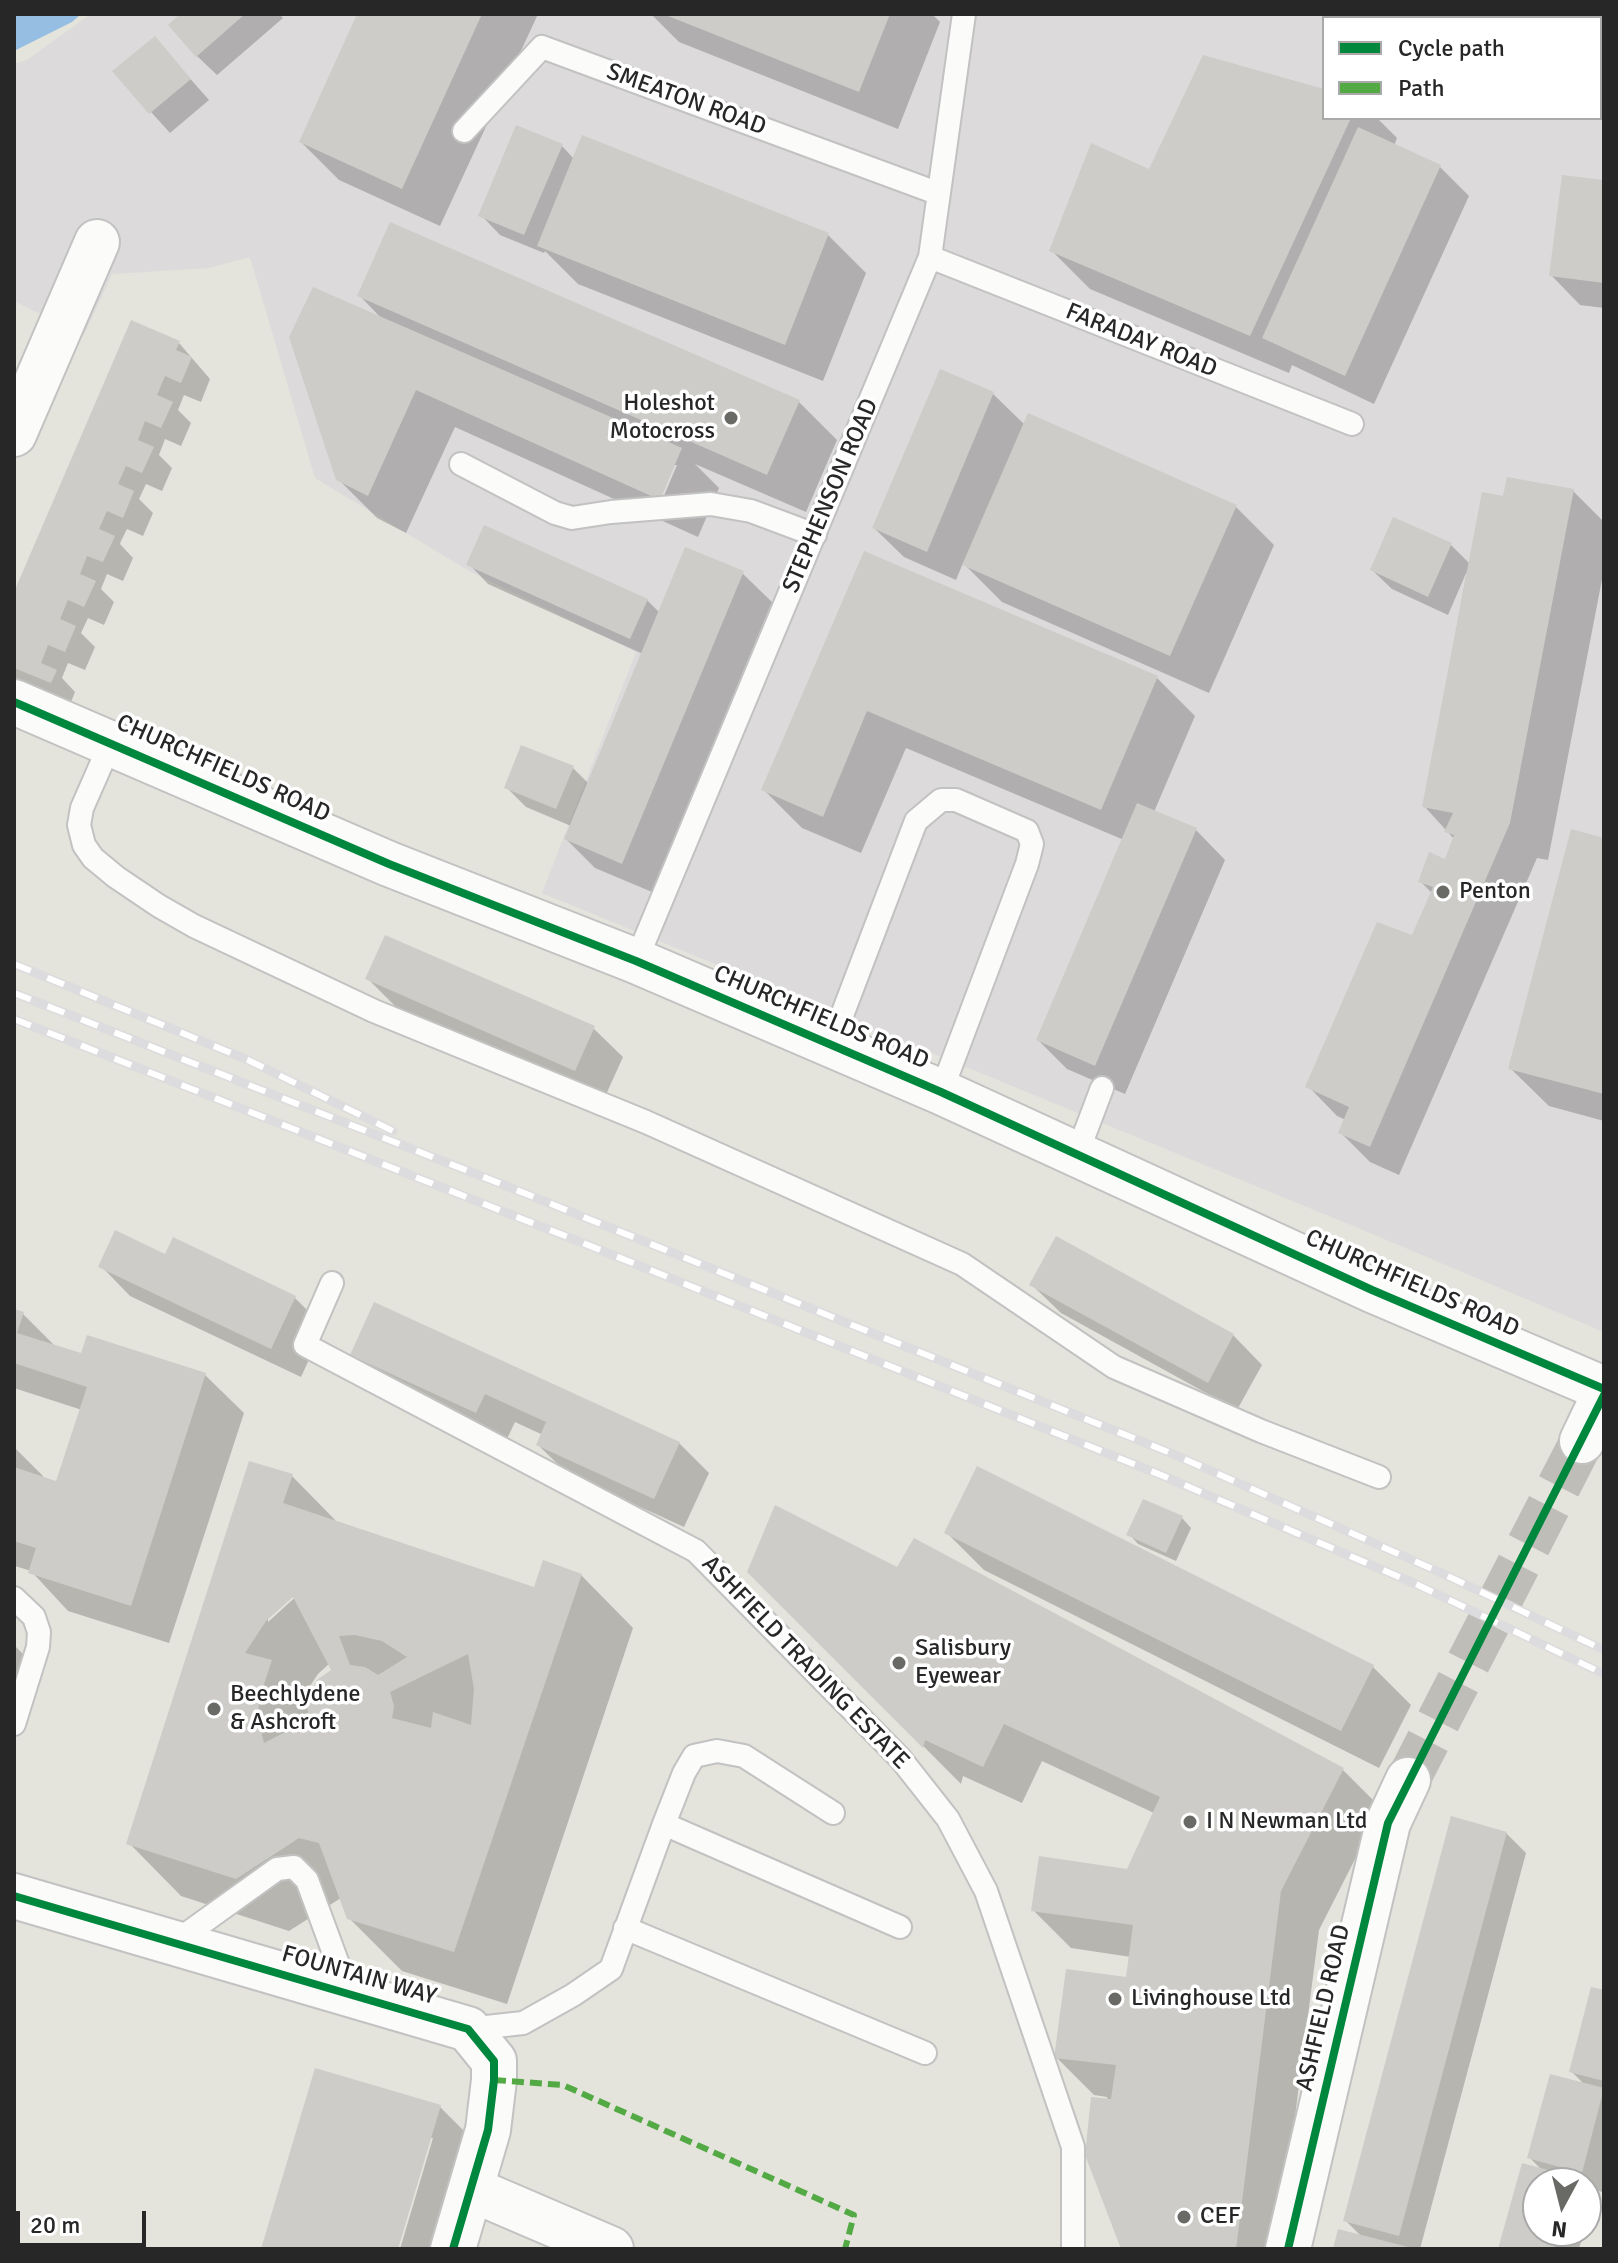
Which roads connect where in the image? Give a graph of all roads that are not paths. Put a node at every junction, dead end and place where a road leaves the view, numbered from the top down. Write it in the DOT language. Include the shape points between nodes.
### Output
graph roads {
  1 [pos="964,14"];
  2 [pos="464,131"];
  3 [pos="937,193"];
  4 [pos="97,242"];
  5 [pos="930,257"];
  6 [pos="1352,424"];
  7 [pos="14,434"];
  8 [pos="461,464"];
  9 [pos="815,535"];
  10 [pos="14,702"];
  11 [pos="111,742"];
  12 [pos="636,961"];
  13 [pos="831,1044"];
  14 [pos="1102,1088"];
  15 [pos="941,1092"];
  16 [pos="1077,1154"];
  17 [pos="332,1283"];
  18 [pos="1604,1392"];
  19 [pos="1582,1441"];
  20 [pos="1379,1477"];
  21 [pos="14,1598"];
  22 [pos="14,1724"];
  23 [pos="1408,1780"];
  24 [pos="833,1813"];
  25 [pos="664,1824"];
  26 [pos="14,1896"];
  27 [pos="900,1927"];
  28 [pos="625,1928"];
  29 [pos="174,1943"];
  30 [pos="349,1994"];
  31 [pos="468,2029"];
  32 [pos="925,2053"];
  33 [pos="471,2189"];
  34 [pos="453,2249"];
  35 [pos="611,2249"];
  36 [pos="1073,2249"];
  37 [pos="1288,2249"];
  1 -- 3 [label="lane, STEPHENSON ROAD"];
  2 -- 3 [label="lane, SMEATON ROAD" via="542,47"];
  3 -- 5 [label="lane, STEPHENSON ROAD"];
  4 -- 7 [label="street"];
  5 -- 6 [label="lane, FARADAY ROAD"];
  5 -- 9 [label="lane, STEPHENSON ROAD"];
  8 -- 9 [label="lane" via="572,518 711,504 751,511"];
  9 -- 12 [label="lane, STEPHENSON ROAD"];
  10 -- 11 [label="street, CHURCHFIELDS ROAD"];
  11 -- 12 [label="street, CHURCHFIELDS ROAD" via="389,864"];
  11 -- 20 [label="lane" via="82,808 84,845 116,877 159,906 374,1011 646,1122 962,1264 1114,1367"];
  12 -- 13 [label="street, CHURCHFIELDS ROAD"];
  13 -- 15 [label="street, CHURCHFIELDS ROAD"];
  13 -- 15 [label="lane" via="916,821 941,800 956,800 1027,831 1032,844"];
  14 -- 16 [label="lane"];
  15 -- 16 [label="street, CHURCHFIELDS ROAD"];
  16 -- 18 [label="street, CHURCHFIELDS ROAD"];
  17 -- 36 [label="lane, ASHFIELD TRADING ESTATE" via="305,1345 696,1551 900,1758 948,1819 986,1891 1073,2147"];
  18 -- 19 [label="street"];
  21 -- 22 [label="lane" via="34,1617 39,1632"];
  23 -- 37 [label="street, ASHFIELD ROAD" via="1388,1823"];
  24 -- 25 [label="lane" via="744,1756 717,1751 694,1756"];
  25 -- 27 [label="lane"];
  25 -- 28 [label="lane"];
  26 -- 29 [label="street, FOUNTAIN WAY"];
  28 -- 31 [label="lane" via="611,1969 573,1995 523,2023"];
  28 -- 32 [label="lane"];
  29 -- 30 [label="street, FOUNTAIN WAY"];
  29 -- 30 [label="lane" via="277,1869 294,1867 307,1880"];
  30 -- 31 [label="street, FOUNTAIN WAY"];
  31 -- 33 [label="street" via="494,2061 488,2130"];
  33 -- 34 [label="street"];
  33 -- 35 [label="street"];
}
